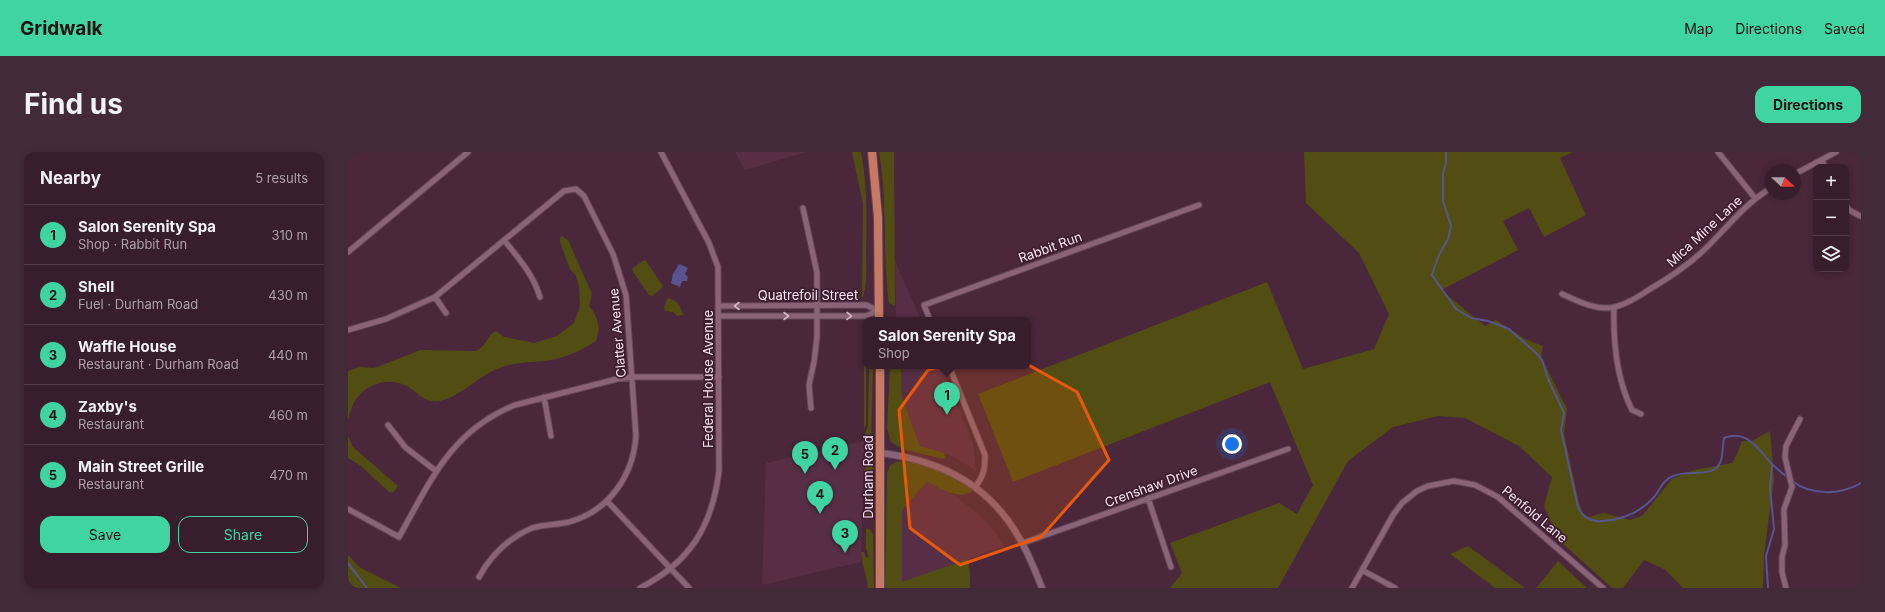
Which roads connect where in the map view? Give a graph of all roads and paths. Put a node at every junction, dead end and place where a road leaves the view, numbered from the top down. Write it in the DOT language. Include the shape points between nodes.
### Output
graph roads {
  1 [pos="468,152"];
  2 [pos="661,152"];
  3 [pos="872,152"];
  4 [pos="1718,152"];
  5 [pos="1836,152"];
  6 [pos="1822,160"];
  7 [pos="1824,164"];
  8 [pos="1801,171"];
  9 [pos="1765,192"];
  10 [pos="1755,198"];
  11 [pos="1199,205"];
  12 [pos="803,208"];
  13 [pos="1849,210"];
  14 [pos="1860,216"];
  15 [pos="504,240"];
  16 [pos="348,252"];
  17 [pos="1562,294"];
  18 [pos="540,297"];
  19 [pos="434,298"];
  20 [pos="719,306"];
  21 [pos="818,306"];
  22 [pos="1614,307"];
  23 [pos="446,313"];
  24 [pos="719,316"];
  25 [pos="817,316"];
  26 [pos="879,316"];
  27 [pos="929,317"];
  28 [pos="348,330"];
  29 [pos="880,369"];
  30 [pos="950,369"];
  31 [pos="632,377"];
  32 [pos="719,377"];
  33 [pos="544,397"];
  34 [pos="811,408"];
  35 [pos="1641,414"];
  36 [pos="1800,419"];
  37 [pos="388,425"];
  38 [pos="551,436"];
  39 [pos="1288,449"];
  40 [pos="881,453"];
  41 [pos="436,472"];
  42 [pos="975,487"];
  43 [pos="1148,498"];
  44 [pos="607,501"];
  45 [pos="348,509"];
  46 [pos="1023,543"];
  47 [pos="1171,567"];
  48 [pos="672,569"];
  49 [pos="1362,570"];
  50 [pos="479,577"];
  51 [pos="640,588"];
  52 [pos="689,588"];
  53 [pos="880,588"];
  54 [pos="1042,588"];
  55 [pos="1352,588"];
  56 [pos="1395,588"];
  57 [pos="1603,588"];
  58 [pos="1786,588"];
  1 -- 16 [label="street"];
  2 -- 20 [label="street, Federal House Avenue" via="712,251 718,267"];
  3 -- 26 [label="main road" via="878,217"];
  4 -- 10 [label="street"];
  5 -- 6 [label="street"];
  6 -- 7 [label="street"];
  6 -- 8 [label="street"];
  9 -- 10 [label="street, Mica Mine Lane"];
  10 -- 22 [label="street, Mica Mine Lane" via="1676,273 1640,296"];
  11 -- 27 [label="street, Rabbit Run" via="924,305"];
  12 -- 21 [label="street" via="817,273"];
  13 -- 14 [label="street"];
  15 -- 18 [label="street" via="529,271"];
  15 -- 19 [label="street, Clatter Avenue"];
  15 -- 31 [label="street, Clatter Avenue" via="564,191 576,189 580,192 608,242 624,284 629,316"];
  17 -- 22 [label="street, Mica Mine Lane" via="1582,303"];
  19 -- 23 [label="street"];
  19 -- 28 [label="street, Clatter Avenue" via="386,319"];
  21 -- 20 [label="street, Quatrefoil Street, one-way"];
  20 -- 24 [label="street, Federal House Avenue"];
  21 -- 25 [label="street"];
  21 -- 26 [label="street, Quatrefoil Street" via="866,305"];
  22 -- 35 [label="street" via="1614,338 1621,379 1632,410"];
  24 -- 25 [label="street, Quatrefoil Street, one-way"];
  24 -- 32 [label="street, Federal House Avenue"];
  25 -- 26 [label="street, Quatrefoil Street, one-way"];
  25 -- 34 [label="street" via="814,362 809,385"];
  29 -- 40 [label="main road, Durham Road"];
  30 -- 42 [label="street" via="985,455 982,478"];
  31 -- 32 [label="street"];
  31 -- 33 [label="street"];
  31 -- 44 [label="street, Clatter Avenue" via="636,436 633,456 623,481"];
  32 -- 48 [label="street, Federal House Avenue" via="719,471 716,496 707,522"];
  33 -- 38 [label="street"];
  33 -- 41 [label="street" via="515,405 480,423 459,441"];
  36 -- 58 [label="street" via="1786,446 1785,457 1792,487 1784,509 1785,545 1782,572"];
  37 -- 41 [label="street" via="405,448"];
  39 -- 43 [label="street, Crenshaw Drive"];
  40 -- 42 [label="street" via="928,463 960,477"];
  40 -- 53 [label="main road, Durham Road"];
  41 -- 45 [label="street" via="399,537"];
  42 -- 46 [label="street" via="999,508"];
  43 -- 46 [label="street, Crenshaw Drive"];
  43 -- 47 [label="street"];
  44 -- 48 [label="street"];
  44 -- 50 [label="street, Clatter Avenue" via="590,514 569,522 534,528 522,533 495,553"];
  46 -- 54 [label="street"];
  48 -- 51 [label="street, Federal House Avenue"];
  48 -- 52 [label="street"];
  49 -- 55 [label="street, Penfold Lane"];
  49 -- 56 [label="street"];
  49 -- 57 [label="street, Penfold Lane" via="1402,503 1428,486 1443,482 1459,482 1480,486 1498,497"];
}
